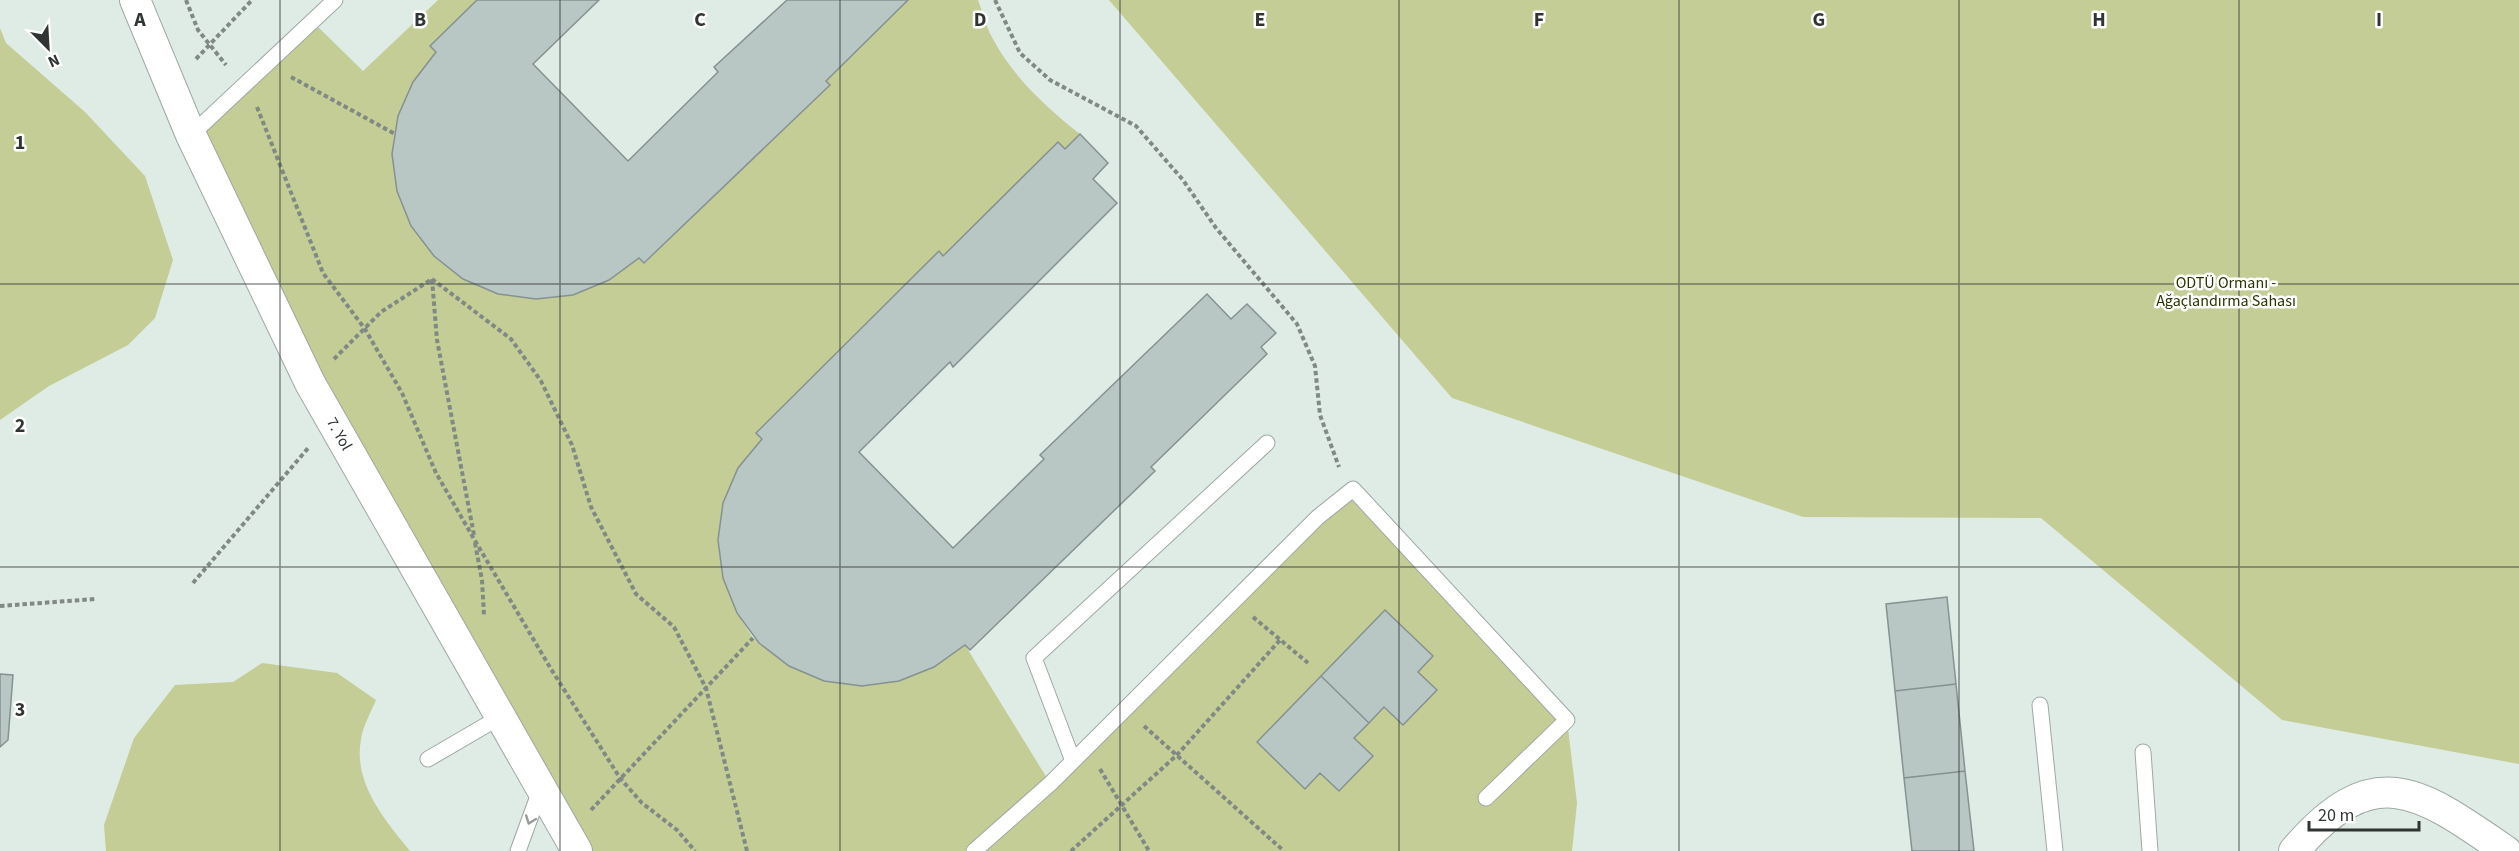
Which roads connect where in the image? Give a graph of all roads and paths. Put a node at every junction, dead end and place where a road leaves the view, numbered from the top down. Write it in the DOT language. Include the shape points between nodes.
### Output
graph roads {
  1 [pos="135,0"];
  2 [pos="186,0"];
  3 [pos="252,0"];
  4 [pos="335,0"];
  5 [pos="995,0"];
  6 [pos="209,45"];
  7 [pos="267,64"];
  8 [pos="170,85"];
  9 [pos="243,86"];
  10 [pos="395,134"];
  11 [pos="191,135"];
  12 [pos="432,279"];
  13 [pos="365,329"];
  14 [pos="310,383"];
  15 [pos="332,421"];
  16 [pos="1267,443"];
  17 [pos="1353,489"];
  18 [pos="474,539"];
  19 [pos="193,583"];
  20 [pos="95,599"];
  21 [pos="1233,602"];
  22 [pos="0,606"];
  23 [pos="484,626"];
  24 [pos="753,638"];
  25 [pos="1280,640"];
  26 [pos="1308,663"];
  27 [pos="706,688"];
  28 [pos="2040,705"];
  29 [pos="1125,709"];
  30 [pos="500,717"];
  31 [pos="1087,747"];
  32 [pos="2143,752"];
  33 [pos="1177,755"];
  34 [pos="428,759"];
  35 [pos="1072,761"];
  36 [pos="620,778"];
  37 [pos="541,788"];
  38 [pos="1486,798"];
  39 [pos="1121,804"];
  40 [pos="572,843"];
  41 [pos="518,851"];
  42 [pos="695,851"];
  43 [pos="747,851"];
  44 [pos="974,851"];
  45 [pos="1071,851"];
  46 [pos="1149,851"];
  47 [pos="1284,851"];
  48 [pos="2055,851"];
  49 [pos="2150,851"];
  50 [pos="2294,851"];
  51 [pos="2506,851"];
  1 -- 8 [label="street, 7. Yol"];
  2 -- 6 [label="path"];
  3 -- 6 [label="path"];
  4 -- 7 [label="lane"];
  5 -- 17 [label="path" via="1020,53 1050,80 1136,126 1297,324 1315,366 1320,415 1336,462"];
  6 -- 8 [label="path"];
  6 -- 9 [label="path"];
  7 -- 9 [label="lane"];
  7 -- 10 [label="path"];
  8 -- 11 [label="street, 7. Yol"];
  9 -- 11 [label="lane"];
  9 -- 13 [label="path" via="262,115 323,273"];
  11 -- 14 [label="street, 7. Yol"];
  12 -- 13 [label="path" via="381,312"];
  12 -- 18 [label="path" via="437,340"];
  12 -- 27 [label="path" via="511,339 542,381 572,446 591,507 636,594 674,627"];
  13 -- 14 [label="path"];
  13 -- 18 [label="path" via="402,393 436,473"];
  14 -- 15 [label="street, 7. Yol"];
  15 -- 19 [label="path"];
  15 -- 30 [label="street, 7. Yol"];
  16 -- 35 [label="lane" via="1034,658"];
  17 -- 21 [label="lane"];
  17 -- 38 [label="lane" via="1567,720"];
  18 -- 23 [label="path" via="482,580"];
  18 -- 36 [label="path"];
  20 -- 22 [label="path"];
  21 -- 25 [label="path"];
  21 -- 29 [label="lane"];
  24 -- 27 [label="path"];
  25 -- 26 [label="path"];
  25 -- 33 [label="path"];
  27 -- 36 [label="path"];
  27 -- 43 [label="path"];
  28 -- 48 [label="lane"];
  29 -- 31 [label="lane"];
  29 -- 33 [label="path"];
  30 -- 34 [label="lane"];
  30 -- 37 [label="street, 7. Yol"];
  31 -- 35 [label="lane"];
  31 -- 39 [label="path"];
  32 -- 49 [label="lane"];
  33 -- 39 [label="path"];
  33 -- 47 [label="path"];
  35 -- 44 [label="lane"];
  36 -- 40 [label="path"];
  36 -- 42 [label="path"];
  37 -- 40 [label="street, 7. Yol"];
  37 -- 41 [label="lane, one-way"];
  39 -- 45 [label="path"];
  39 -- 46 [label="path"];
  50 -- 51 [label="street" via="2336,810 2386,790 2419,798"];
}
